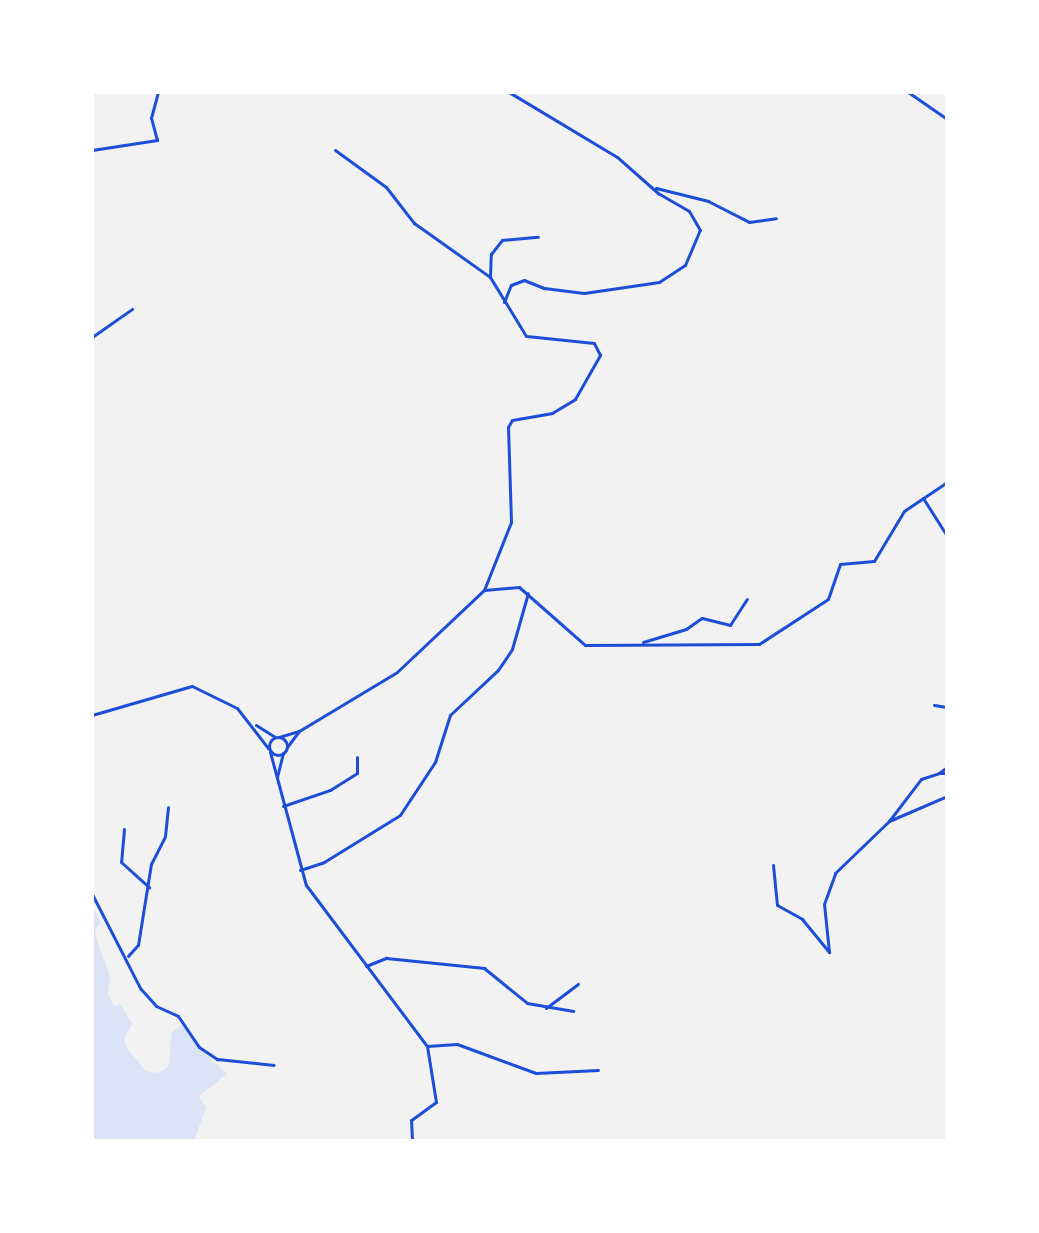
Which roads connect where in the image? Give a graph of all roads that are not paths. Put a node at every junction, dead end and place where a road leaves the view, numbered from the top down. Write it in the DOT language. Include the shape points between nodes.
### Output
graph roads {
  1 [pos="158,92"];
  2 [pos="509,92"];
  3 [pos="908,92"];
  4 [pos="947,119"];
  5 [pos="92,150"];
  6 [pos="335,150"];
  7 [pos="947,178"];
  8 [pos="656,188"];
  9 [pos="947,195"];
  10 [pos="776,218"];
  11 [pos="538,237"];
  12 [pos="490,277"];
  13 [pos="504,302"];
  14 [pos="132,309"];
  15 [pos="92,337"];
  16 [pos="947,482"];
  17 [pos="923,498"];
  18 [pos="947,536"];
  19 [pos="484,590"];
  20 [pos="528,593"];
  21 [pos="747,599"];
  22 [pos="643,642"];
  23 [pos="934,705"];
  24 [pos="947,707"];
  25 [pos="92,715"];
  26 [pos="256,725"];
  27 [pos="299,731"];
  28 [pos="277,737"];
  29 [pos="269,750"];
  30 [pos="284,751"];
  31 [pos="357,757"];
  32 [pos="947,767"];
  33 [pos="939,773"];
  34 [pos="947,773"];
  35 [pos="277,780"];
  36 [pos="947,796"];
  37 [pos="283,806"];
  38 [pos="168,807"];
  39 [pos="889,821"];
  40 [pos="124,829"];
  41 [pos="773,865"];
  42 [pos="299,870"];
  43 [pos="149,887"];
  44 [pos="92,894"];
  45 [pos="128,956"];
  46 [pos="366,966"];
  47 [pos="578,984"];
  48 [pos="545,1008"];
  49 [pos="573,1011"];
  50 [pos="427,1046"];
  51 [pos="274,1065"];
  52 [pos="598,1070"];
  53 [pos="412,1141"];
  1 -- 5 [label="street" via="151,118 157,140"];
  2 -- 8 [label="street" via="604,147"];
  3 -- 4 [label="street"];
  6 -- 12 [label="street" via="386,187 414,223"];
  7 -- 9 [label="street"];
  8 -- 10 [label="street" via="708,201 749,222"];
  8 -- 13 [label="street" via="694,215 700,230 676,274 651,284 584,293 524,280 511,285"];
  11 -- 12 [label="street" via="502,240 491,254"];
  12 -- 13 [label="street"];
  13 -- 19 [label="street" via="526,336 594,343 600,355 575,399 552,413 512,420 508,427 511,522"];
  14 -- 15 [label="street"];
  16 -- 17 [label="street"];
  17 -- 18 [label="street"];
  17 -- 22 [label="street" via="904,511 874,561 840,564 828,599 759,644"];
  19 -- 20 [label="street" via="511,584"];
  19 -- 27 [label="street" via="426,651"];
  20 -- 22 [label="street" via="585,645"];
  20 -- 42 [label="street" via="512,649 498,670 450,715 435,762 400,815 324,862"];
  21 -- 22 [label="street" via="730,625 702,618 686,629"];
  23 -- 24 [label="street"];
  25 -- 26 [label="street" via="187,685 229,701"];
  26 -- 28 [label="street"];
  26 -- 29 [label="street"];
  27 -- 28 [label="street"];
  27 -- 30 [label="street"];
  28 -- 29 [label="street"];
  28 -- 30 [label="street"];
  29 -- 30 [label="street"];
  29 -- 35 [label="street"];
  30 -- 35 [label="street"];
  31 -- 37 [label="street" via="357,773 330,790"];
  32 -- 33 [label="street"];
  33 -- 34 [label="street"];
  33 -- 39 [label="street" via="921,779"];
  35 -- 37 [label="street"];
  36 -- 39 [label="street"];
  37 -- 42 [label="street"];
  38 -- 43 [label="street" via="169,825 151,864"];
  39 -- 41 [label="street" via="827,887 823,919 829,952 802,919 777,905"];
  40 -- 43 [label="street" via="121,862"];
  42 -- 46 [label="street"];
  43 -- 45 [label="street" via="138,945"];
  44 -- 45 [label="street" via="116,949"];
  45 -- 51 [label="street" via="147,997 178,1016 203,1051 217,1059"];
  46 -- 48 [label="street" via="386,958 484,968 527,1003"];
  46 -- 50 [label="street"];
  47 -- 48 [label="street"];
  48 -- 49 [label="street"];
  50 -- 52 [label="street" via="457,1044 536,1073"];
  50 -- 53 [label="street" via="438,1093 436,1102 411,1120"];
}
